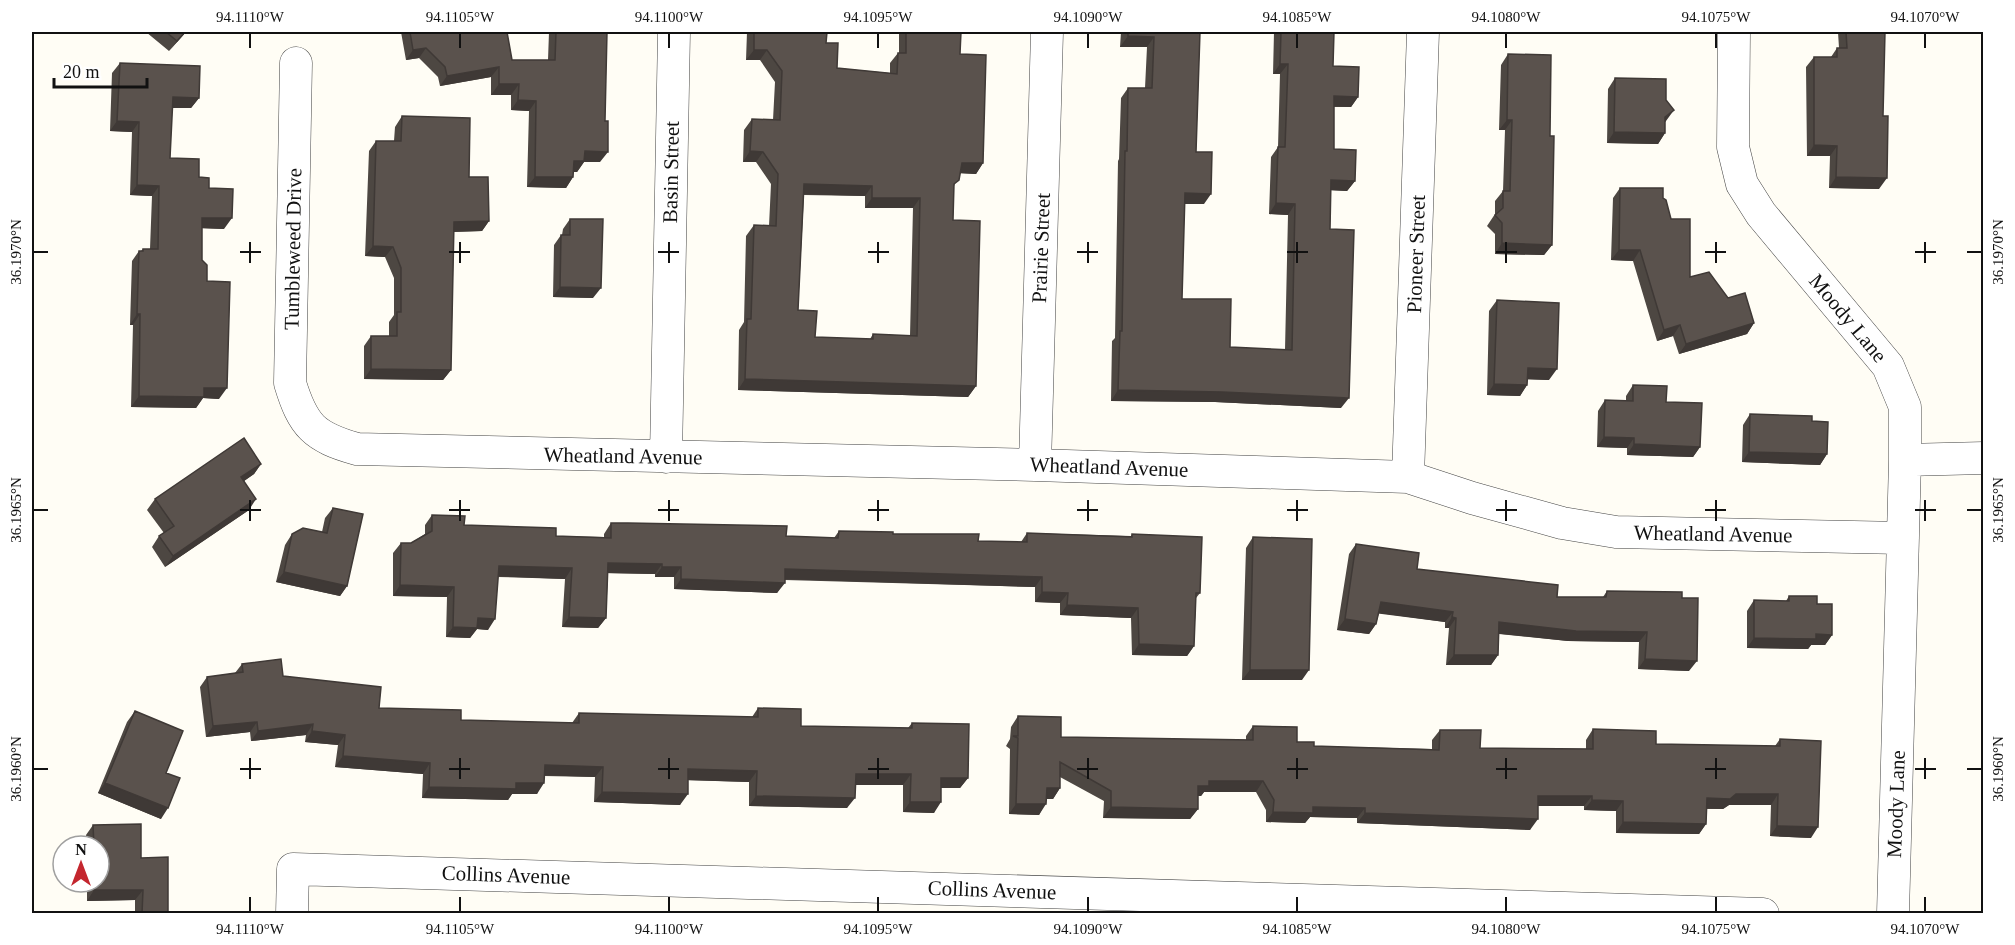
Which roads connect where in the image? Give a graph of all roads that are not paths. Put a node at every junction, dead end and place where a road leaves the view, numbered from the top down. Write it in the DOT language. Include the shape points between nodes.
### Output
graph roads {
  1 [pos="674,32"];
  2 [pos="1047,32"];
  3 [pos="1423,32"];
  4 [pos="1734,32"];
  5 [pos="296,63"];
  6 [pos="313,429"];
  7 [pos="666,457"];
  8 [pos="1983,458"];
  9 [pos="1905,460"];
  10 [pos="1035,465"];
  11 [pos="1408,477"];
  12 [pos="1903,538"];
  13 [pos="292,914"];
  14 [pos="1763,914"];
  15 [pos="1893,914"];
  1 -- 7 [label="street, Basin Street"];
  2 -- 10 [label="street, Prairie Street"];
  3 -- 11 [label="street, Pioneer Street"];
  4 -- 9 [label="street, Moody Lane" via="1733,147 1742,184 1761,214 1888,366 1905,406"];
  5 -- 6 [label="street, Tumbleweed Drive" via="291,383 298,409"];
  6 -- 7 [label="street, Wheatland Avenue" via="333,442 357,449"];
  7 -- 10 [label="street, Wheatland Avenue"];
  8 -- 9 [label="street"];
  9 -- 12 [label="street, Moody Lane"];
  10 -- 11 [label="street, Wheatland Avenue"];
  11 -- 12 [label="street, Wheatland Avenue" via="1562,523 1616,532"];
  12 -- 15 [label="street, Moody Lane"];
  13 -- 14 [label="street, Collins Avenue" via="293,869"];
}
